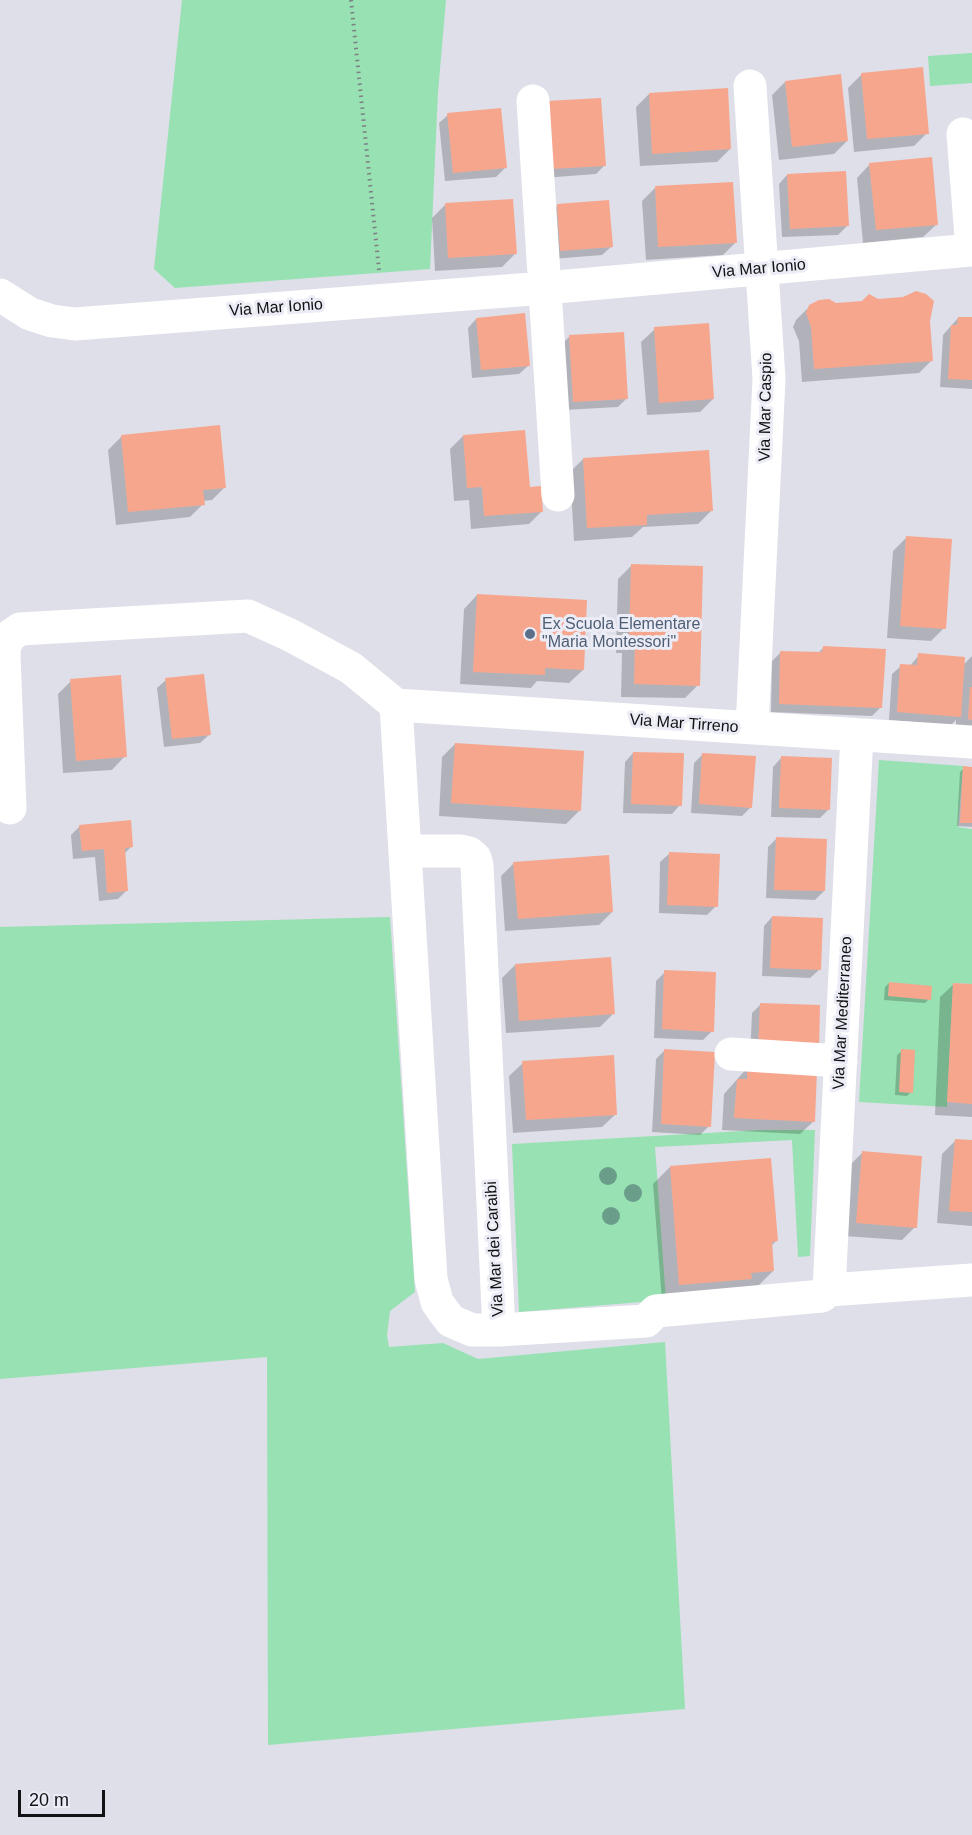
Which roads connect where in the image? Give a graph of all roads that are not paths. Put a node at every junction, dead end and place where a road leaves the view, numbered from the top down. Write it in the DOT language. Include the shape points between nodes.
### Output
graph roads {
  1 [pos="750,86"];
  2 [pos="533,101"];
  3 [pos="963,134"];
  4 [pos="972,250"];
  5 [pos="762,269"];
  6 [pos="545,288"];
  7 [pos="5,299"];
  8 [pos="558,495"];
  9 [pos="396,705"];
  10 [pos="752,728"];
  11 [pos="857,735"];
  12 [pos="972,742"];
  13 [pos="10,808"];
  14 [pos="405,850"];
  15 [pos="731,1054"];
  16 [pos="841,1061"];
  17 [pos="972,1280"];
  18 [pos="829,1290"];
  19 [pos="499,1330"];
  1 -- 5 [label="street, Via Mar Caspio"];
  2 -- 6 [label="street"];
  3 -- 4 [label="street, Via Mar Ionio"];
  4 -- 5 [label="street, Via Mar Ionio"];
  5 -- 6 [label="street, Via Mar Ionio"];
  5 -- 10 [label="street, Via Mar Caspio" via="769,379"];
  6 -- 7 [label="street, Via Mar Ionio" via="75,324 41,317"];
  6 -- 8 [label="street"];
  9 -- 10 [label="street, Via Mar Tirreno"];
  9 -- 13 [label="street" via="351,668 248,616 20,629 10,636 4,655"];
  9 -- 14 [label="street, Via Mar dei Caraibi"];
  10 -- 11 [label="street, Via Mar Tirreno"];
  11 -- 12 [label="street, Via Mar Tirreno"];
  11 -- 16 [label="street, Via Mar Mediterraneo"];
  14 -- 19 [label="street, Via Mar dei Caraibi" via="433,1292 451,1321 472,1330"];
  14 -- 19 [label="street, Via Mar dei Caraibi" via="460,850 475,858 477,865"];
  15 -- 16 [label="street"];
  16 -- 18 [label="street, Via Mar Mediterraneo"];
  17 -- 18 [label="street"];
  18 -- 19 [label="street" via="822,1296 656,1311 645,1321"];
}
